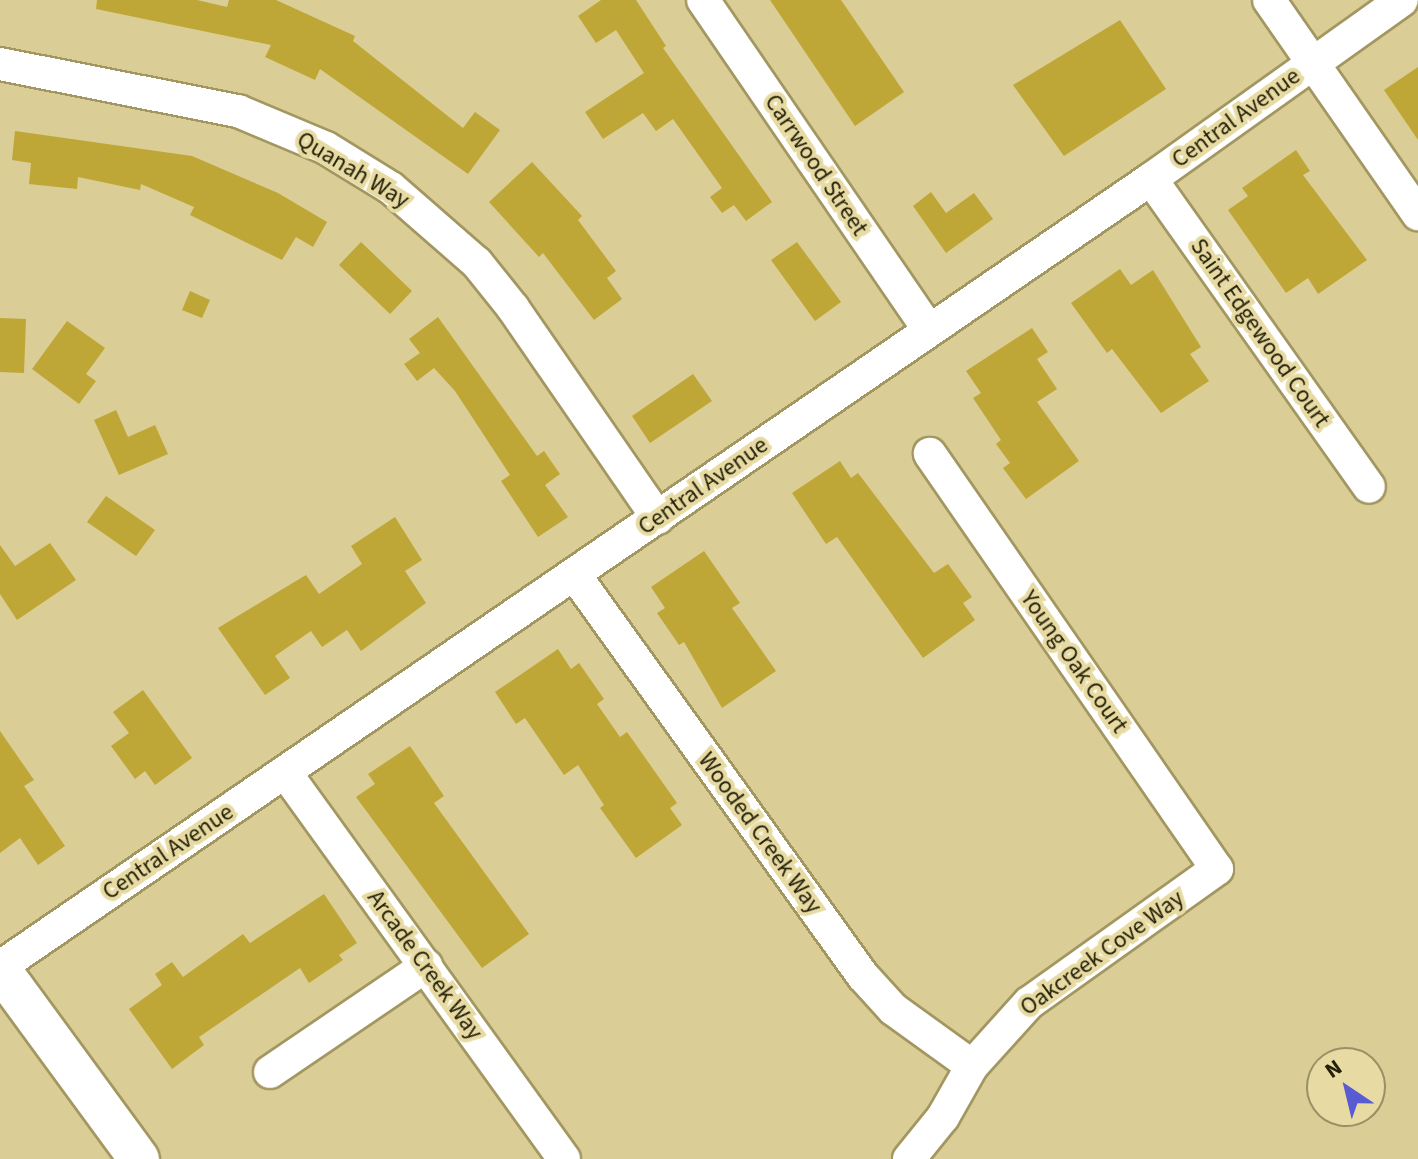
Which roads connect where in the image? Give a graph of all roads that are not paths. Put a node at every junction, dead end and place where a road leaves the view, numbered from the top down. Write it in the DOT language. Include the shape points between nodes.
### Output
graph roads {
  1 [pos="703,0"];
  2 [pos="1269,0"];
  3 [pos="1402,0"];
  4 [pos="1312,63"];
  5 [pos="0,64"];
  6 [pos="1151,179"];
  7 [pos="1418,214"];
  8 [pos="929,330"];
  9 [pos="930,454"];
  10 [pos="1369,487"];
  11 [pos="658,518"];
  12 [pos="574,574"];
  13 [pos="285,772"];
  14 [pos="1217,869"];
  15 [pos="426,966"];
  16 [pos="0,968"];
  17 [pos="972,1066"];
  18 [pos="270,1072"];
  19 [pos="139,1159"];
  20 [pos="564,1159"];
  21 [pos="909,1159"];
  1 -- 8 [label="street, Carrwood Street"];
  2 -- 4 [label="street"];
  3 -- 4 [label="street, Central Avenue"];
  4 -- 6 [label="street, Central Avenue"];
  4 -- 7 [label="street"];
  5 -- 11 [label="street, Quanah Way" via="238,111 326,148 391,188 477,263"];
  6 -- 8 [label="street, Central Avenue"];
  6 -- 10 [label="street, Saint Edgewood Court"];
  8 -- 11 [label="street, Central Avenue"];
  9 -- 14 [label="street, Young Oak Court"];
  11 -- 12 [label="street, Central Avenue"];
  12 -- 13 [label="street, Central Avenue"];
  12 -- 17 [label="street, Wooded Creek Way" via="863,976 904,1018"];
  13 -- 15 [label="street, Arcade Creek Way"];
  13 -- 16 [label="street, Central Avenue"];
  14 -- 17 [label="street, Oakcreek Cove Way" via="1029,1003"];
  15 -- 18 [label="street"];
  15 -- 20 [label="street, Arcade Creek Way"];
  16 -- 19 [label="main road"];
  17 -- 21 [label="street, Oakcreek Cove Way"];
}
